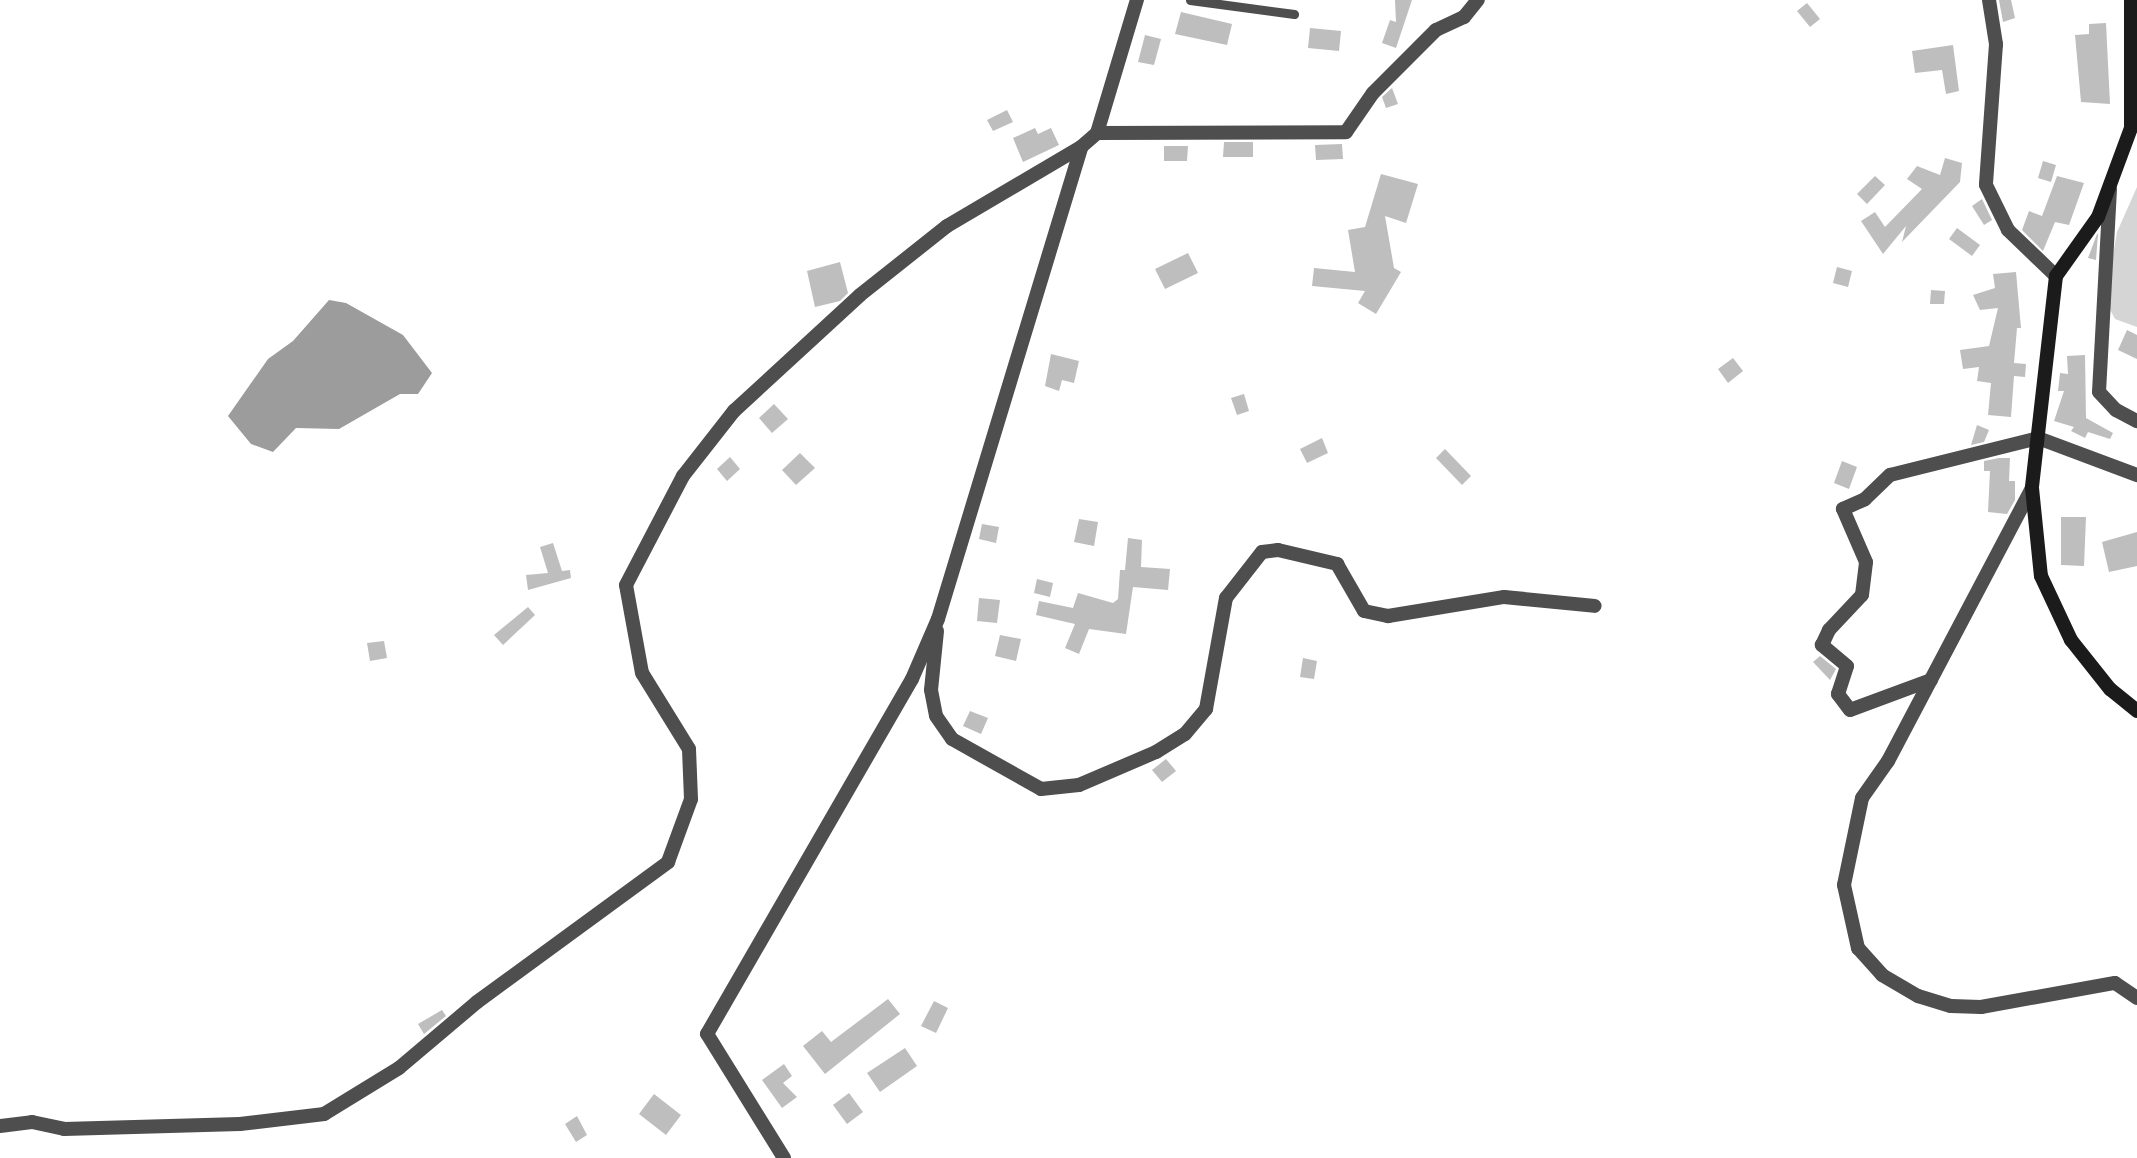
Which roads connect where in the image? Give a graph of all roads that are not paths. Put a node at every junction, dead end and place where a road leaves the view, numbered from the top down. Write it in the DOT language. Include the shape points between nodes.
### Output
graph roads {
  1 [pos="1137,0"];
  2 [pos="1190,0"];
  3 [pos="1478,0"];
  4 [pos="1989,0"];
  5 [pos="2131,0"];
  6 [pos="1294,14"];
  7 [pos="1097,133"];
  8 [pos="1081,147"];
  9 [pos="2110,184"];
  10 [pos="2056,276"];
  11 [pos="2137,421"];
  12 [pos="2038,438"];
  13 [pos="2137,475"];
  14 [pos="2032,488"];
  15 [pos="1595,607"];
  16 [pos="938,619"];
  17 [pos="1931,680"];
  18 [pos="2137,711"];
  19 [pos="2137,998"];
  20 [pos="0,1126"];
  21 [pos="783,1158"];
  1 -- 7 [label="street"];
  2 -- 6 [label="lane"];
  3 -- 7 [label="street" via="1464,17 1436,30 1373,93 1346,132"];
  4 -- 10 [label="street" via="1996,44 1986,185 2008,230"];
  5 -- 9 [label="street" via="2131,128"];
  7 -- 8 [label="street"];
  8 -- 16 [label="street"];
  8 -- 20 [label="street" via="947,226 860,295 734,411 683,477 626,585 642,673 689,749 691,799 668,862 477,1002 399,1068 324,1114 228,1125 64,1129 32,1122"];
  9 -- 10 [label="street" via="2090,231"];
  9 -- 11 [label="street" via="2099,392 2116,410"];
  10 -- 12 [label="street"];
  12 -- 13 [label="street"];
  12 -- 14 [label="street"];
  12 -- 17 [label="street" via="1890,475 1865,499 1843,509 1866,562 1862,595 1829,629 1822,645 1847,666 1839,695 1850,710"];
  14 -- 17 [label="street"];
  14 -- 18 [label="street" via="2041,576 2071,640 2110,689"];
  15 -- 16 [label="street" via="1504,597 1388,616 1364,611 1337,564 1278,551 1262,552 1226,597 1206,709 1185,734 1156,752 1079,785 1041,789 952,739 936,716 931,690"];
  16 -- 21 [label="street" via="912,679 707,1034"];
  17 -- 19 [label="street" via="1888,761 1862,798 1844,885 1858,948 1882,975 1918,996 1951,1006 1981,1007 2115,983"];
}
